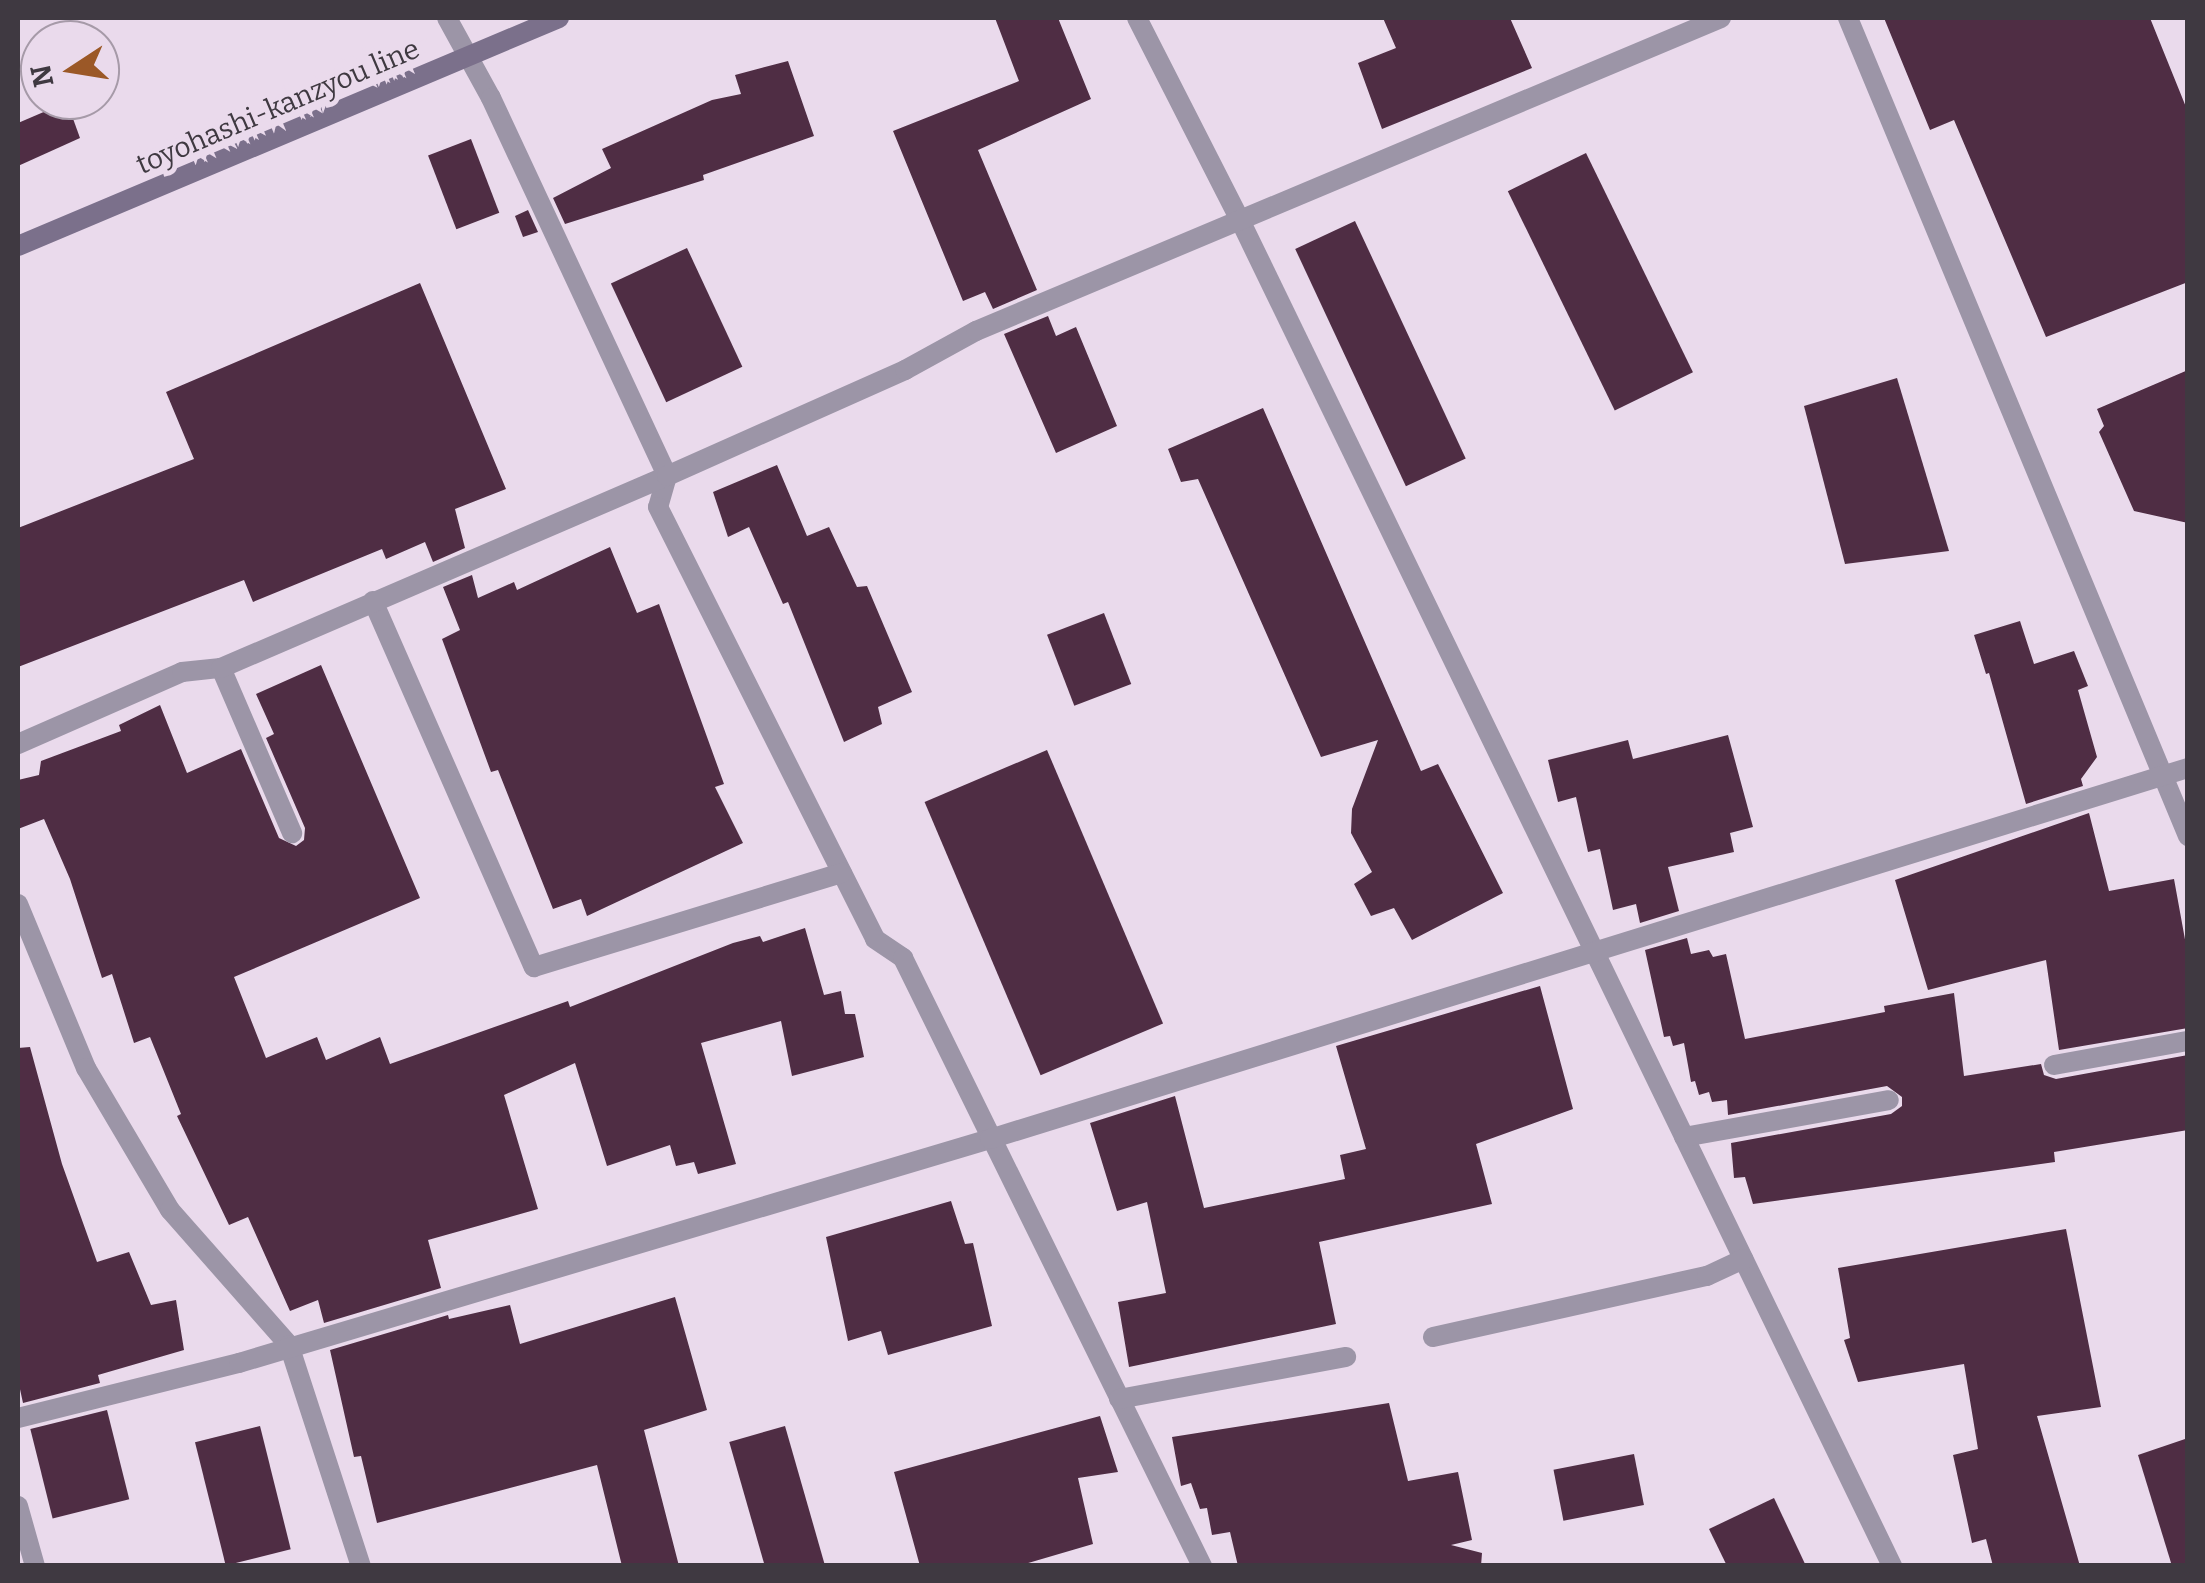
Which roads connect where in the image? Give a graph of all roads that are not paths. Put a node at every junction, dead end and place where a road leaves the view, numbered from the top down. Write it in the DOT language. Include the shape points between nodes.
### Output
graph roads {
  1 [pos="447,18"];
  2 [pos="559,18"];
  3 [pos="1137,18"];
  4 [pos="1721,18"];
  5 [pos="1848,18"];
  6 [pos="467,56"];
  7 [pos="1240,220"];
  8 [pos="18,246"];
  9 [pos="667,476"];
  10 [pos="373,601"];
  11 [pos="221,668"];
  12 [pos="18,744"];
  13 [pos="2188,768"];
  14 [pos="2162,776"];
  15 [pos="292,832"];
  16 [pos="2188,836"];
  17 [pos="842,872"];
  18 [pos="18,904"];
  19 [pos="1593,950"];
  20 [pos="2188,1041"];
  21 [pos="2054,1065"];
  22 [pos="1889,1100"];
  23 [pos="1684,1137"];
  24 [pos="990,1139"];
  25 [pos="1743,1260"];
  26 [pos="1434,1338"];
  27 [pos="289,1345"];
  28 [pos="1346,1357"];
  29 [pos="1120,1399"];
  30 [pos="18,1418"];
  31 [pos="18,1506"];
  32 [pos="28,1561"];
  33 [pos="361,1566"];
  34 [pos="1202,1566"];
  35 [pos="1892,1566"];
  1 -- 6 [label="street"];
  2 -- 6 [label="main road, toyohashi-kanzyou line"];
  3 -- 7 [label="street"];
  4 -- 7 [label="street"];
  5 -- 14 [label="street"];
  6 -- 8 [label="main road, toyohashi-kanzyou line"];
  6 -- 9 [label="street"];
  7 -- 9 [label="street" via="976,332"];
  7 -- 19 [label="street"];
  9 -- 10 [label="street"];
  9 -- 17 [label="street" via="658,507"];
  10 -- 11 [label="street"];
  10 -- 17 [label="street" via="534,967"];
  11 -- 12 [label="street" via="182,672"];
  11 -- 15 [label="street"];
  13 -- 14 [label="street"];
  14 -- 16 [label="street"];
  14 -- 19 [label="street"];
  17 -- 24 [label="street" via="875,939 902,958"];
  18 -- 27 [label="street" via="86,1068 170,1210"];
  19 -- 23 [label="street"];
  19 -- 24 [label="street"];
  20 -- 21 [label="street"];
  22 -- 23 [label="street"];
  23 -- 25 [label="street"];
  24 -- 27 [label="street"];
  24 -- 29 [label="street"];
  25 -- 26 [label="street" via="1707,1276"];
  25 -- 35 [label="street"];
  27 -- 30 [label="street"];
  27 -- 33 [label="street"];
  28 -- 29 [label="street"];
  29 -- 34 [label="street"];
  31 -- 32 [label="street"];
}
